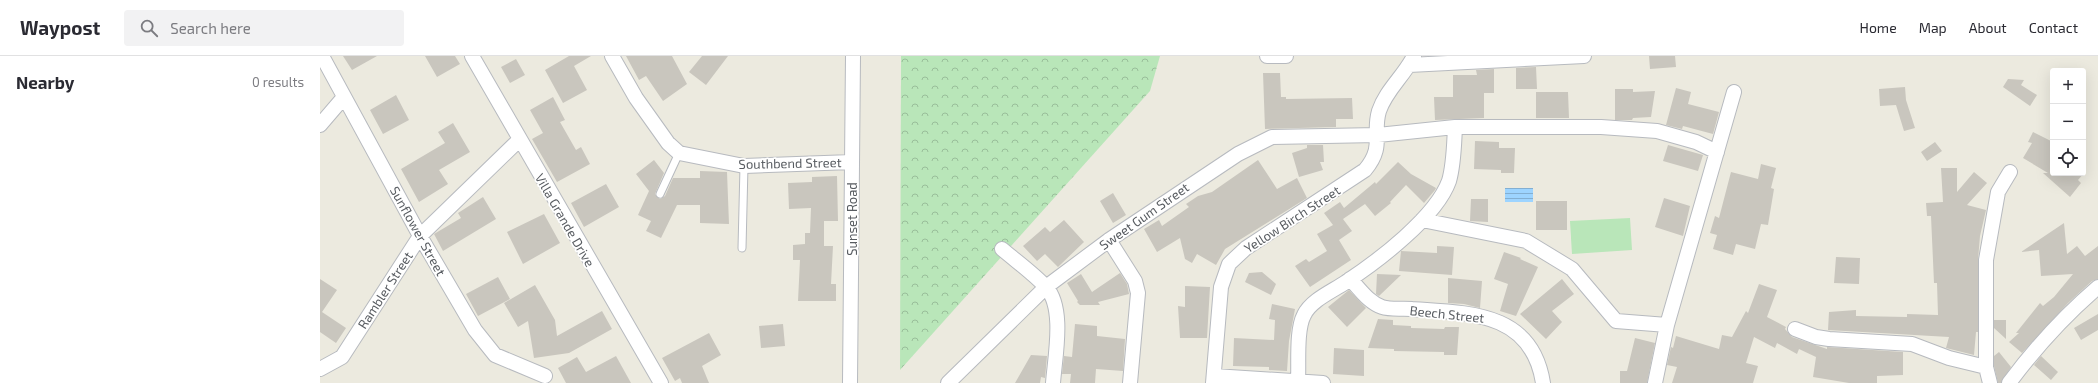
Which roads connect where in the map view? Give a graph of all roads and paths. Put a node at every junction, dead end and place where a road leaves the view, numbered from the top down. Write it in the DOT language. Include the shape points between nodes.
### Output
graph roads {
  1 [pos="322,56"];
  2 [pos="472,56"];
  3 [pos="612,56"];
  4 [pos="853,56"];
  5 [pos="1267,56"];
  6 [pos="1286,56"];
  7 [pos="1584,56"];
  8 [pos="1412,60"];
  9 [pos="1734,92"];
  10 [pos="344,97"];
  11 [pos="320,125"];
  12 [pos="1455,127"];
  13 [pos="1378,135"];
  14 [pos="519,140"];
  15 [pos="1717,152"];
  16 [pos="679,153"];
  17 [pos="852,162"];
  18 [pos="744,166"];
  19 [pos="2010,172"];
  20 [pos="660,194"];
  21 [pos="1422,220"];
  22 [pos="420,236"];
  23 [pos="1109,240"];
  24 [pos="742,248"];
  25 [pos="1002,249"];
  26 [pos="1350,279"];
  27 [pos="1046,287"];
  28 [pos="2098,287"];
  29 [pos="1667,325"];
  30 [pos="1795,329"];
  31 [pos="1986,367"];
  32 [pos="320,369"];
  33 [pos="1214,379"];
  34 [pos="547,380"];
  35 [pos="1298,381"];
  36 [pos="661,383"];
  37 [pos="850,383"];
  38 [pos="948,383"];
  39 [pos="1053,383"];
  40 [pos="1130,383"];
  41 [pos="1323,383"];
  42 [pos="1543,383"];
  43 [pos="1655,383"];
  44 [pos="1990,383"];
  45 [pos="2009,383"];
  1 -- 10 [label="street, Sunflower Street"];
  2 -- 14 [label="street, Villa Grande Drive"];
  3 -- 16 [label="street" via="636,98 668,143"];
  4 -- 17 [label="street, Sunset Road"];
  5 -- 6 [label="street"];
  7 -- 8 [label="street"];
  8 -- 13 [label="street, Yellow Birch Street" via="1384,99 1379,112"];
  9 -- 15 [label="street"];
  10 -- 11 [label="street"];
  10 -- 22 [label="street, Sunflower Street"];
  12 -- 13 [label="street, Sweet Gum Street"];
  12 -- 15 [label="street, Sweet Gum Street" via="1657,131"];
  12 -- 21 [label="street" via="1452,170 1444,192"];
  13 -- 23 [label="street, Sweet Gum Street" via="1278,137 1261,141 1173,195"];
  13 -- 33 [label="street, Yellow Birch Street" via="1373,160 1365,170 1246,248 1229,264 1221,287"];
  14 -- 22 [label="street, Rambler Street"];
  14 -- 36 [label="street, Villa Grande Drive"];
  15 -- 29 [label="street"];
  16 -- 18 [label="street, Southbend Street"];
  16 -- 20 [label="lane"];
  17 -- 18 [label="street, Southbend Street"];
  17 -- 37 [label="street, Sunset Road"];
  18 -- 24 [label="lane"];
  19 -- 31 [label="street" via="1998,192 1986,260"];
  21 -- 26 [label="street" via="1402,239"];
  21 -- 29 [label="street" via="1526,241 1572,269 1616,321"];
  22 -- 32 [label="street, Rambler Street" via="342,357"];
  22 -- 34 [label="street, Sunflower Street" via="490,351"];
  23 -- 27 [label="street, Sweet Gum Street"];
  23 -- 40 [label="street" via="1132,274 1138,293"];
  25 -- 27 [label="street"];
  26 -- 35 [label="street" via="1314,303 1303,315 1300,324"];
  26 -- 42 [label="street, Beech Street" via="1369,300 1384,308 1461,313 1494,319 1506,324 1529,345"];
  27 -- 38 [label="street, Sweet Gum Street"];
  27 -- 39 [label="street" via="1058,315"];
  28 -- 45 [label="street" via="2067,314 2035,348"];
  29 -- 43 [label="street"];
  30 -- 31 [label="street" via="1829,339 1912,344 1949,358"];
  31 -- 44 [label="street"];
  33 -- 35 [label="street"];
  35 -- 41 [label="street"];
}
